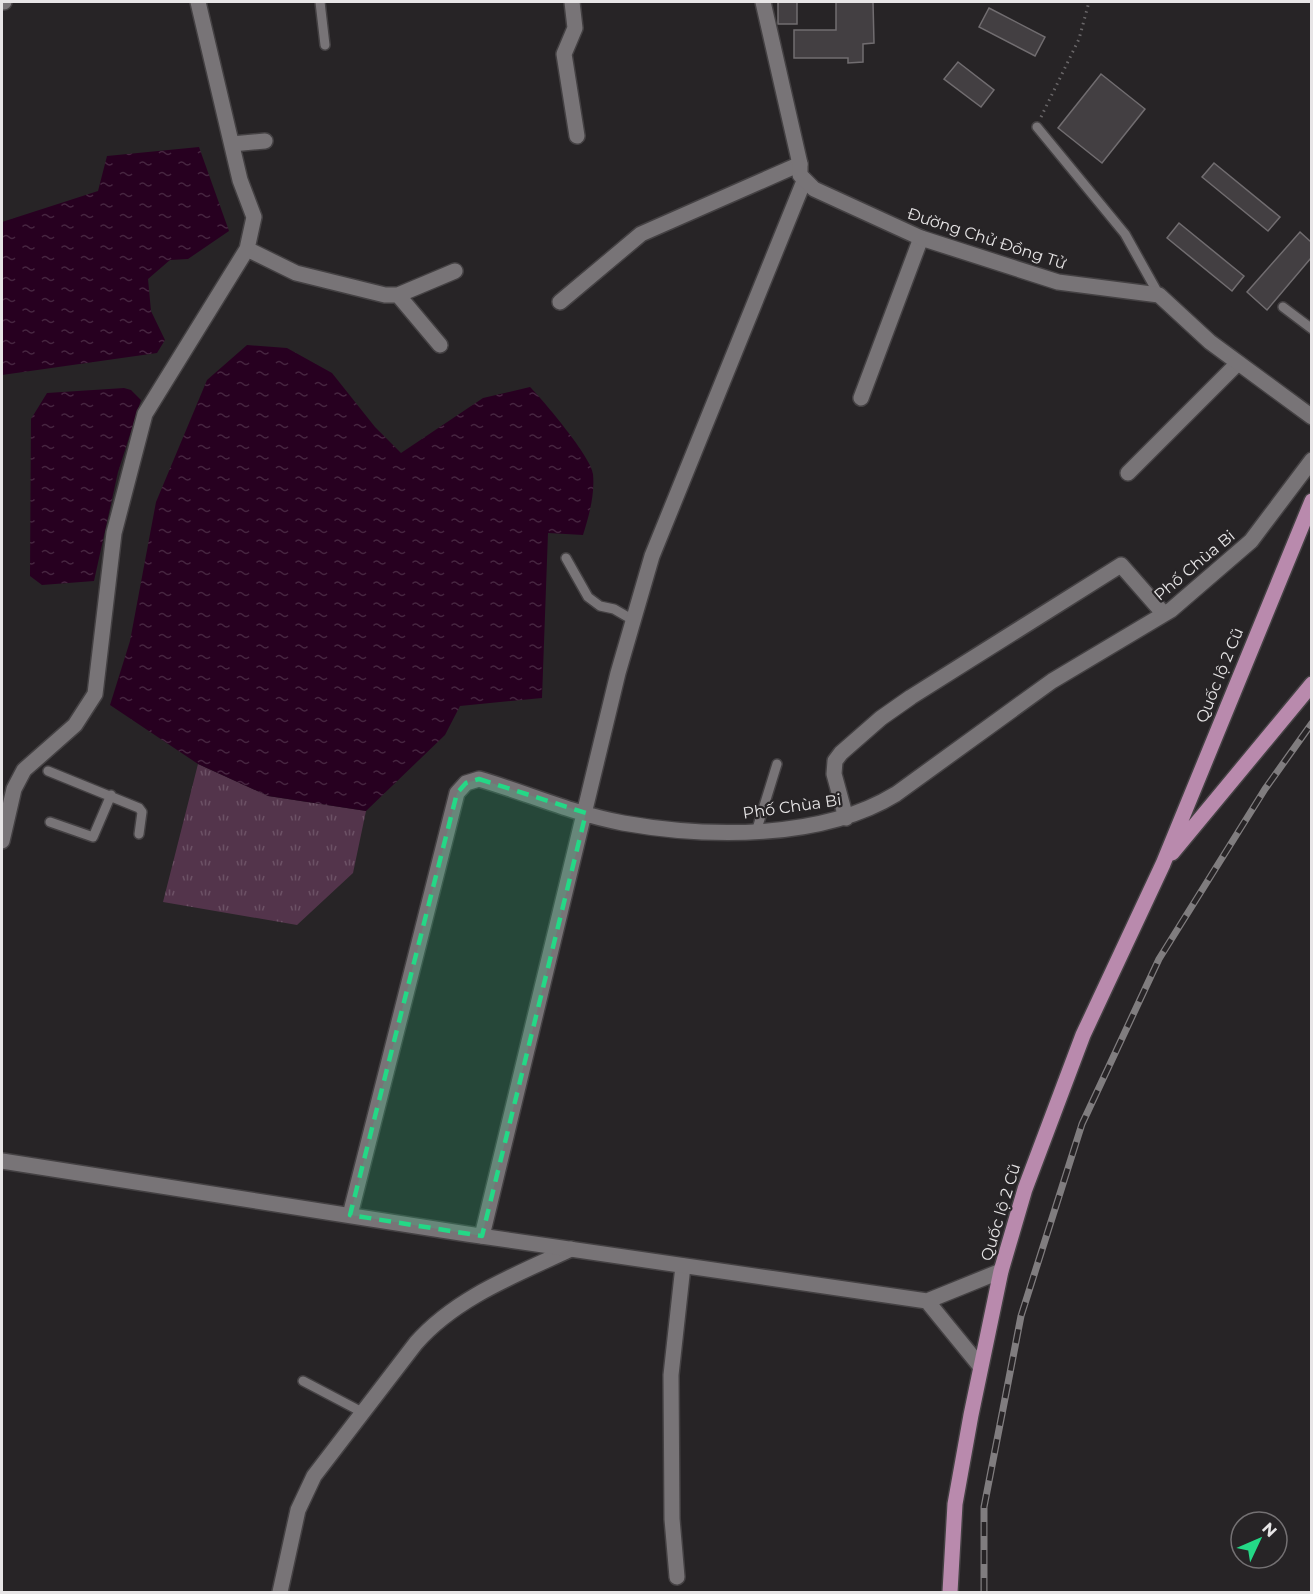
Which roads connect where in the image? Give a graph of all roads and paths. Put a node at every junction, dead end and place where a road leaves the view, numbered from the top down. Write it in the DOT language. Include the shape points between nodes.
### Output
graph roads {
  1 [pos="198,2"];
  2 [pos="320,2"];
  3 [pos="572,2"];
  4 [pos="763,2"];
  5 [pos="1089,2"];
  6 [pos="325,45"];
  7 [pos="1037,127"];
  8 [pos="577,136"];
  9 [pos="265,141"];
  10 [pos="232,144"];
  11 [pos="800,164"];
  12 [pos="804,181"];
  13 [pos="921,238"];
  14 [pos="247,249"];
  15 [pos="455,271"];
  16 [pos="398,295"];
  17 [pos="1159,295"];
  18 [pos="560,302"];
  19 [pos="1283,307"];
  20 [pos="1311,329"];
  21 [pos="440,345"];
  22 [pos="1238,363"];
  23 [pos="861,398"];
  24 [pos="1311,417"];
  25 [pos="1311,460"];
  26 [pos="1128,473"];
  27 [pos="1311,501"];
  28 [pos="566,558"];
  29 [pos="1164,614"];
  30 [pos="633,620"];
  31 [pos="1311,684"];
  32 [pos="777,764"];
  33 [pos="48,771"];
  34 [pos="111,795"];
  35 [pos="586,813"];
  36 [pos="846,818"];
  37 [pos="50,822"];
  38 [pos="756,832"];
  39 [pos="139,834"];
  40 [pos="2,841"];
  41 [pos="1163,864"];
  42 [pos="2,1161"];
  43 [pos="350,1215"];
  44 [pos="482,1236"];
  45 [pos="571,1249"];
  46 [pos="683,1266"];
  47 [pos="1001,1271"];
  48 [pos="927,1301"];
  49 [pos="980,1366"];
  50 [pos="303,1381"];
  51 [pos="362,1412"];
  52 [pos="677,1577"];
  53 [pos="280,1593"];
  54 [pos="950,1593"];
  1 -- 10 [label="street"];
  2 -- 6 [label="lane"];
  3 -- 8 [label="street" via="575,28 564,54"];
  4 -- 11 [label="street"];
  5 -- 7 [label="path" via="1079,39"];
  7 -- 17 [label="lane" via="1125,234"];
  9 -- 10 [label="street"];
  10 -- 14 [label="street" via="254,217"];
  11 -- 12 [label="street"];
  11 -- 18 [label="street" via="641,234"];
  12 -- 13 [label="street, Đường Chử Đồng Tử" via="828,197"];
  12 -- 30 [label="street" via="652,555"];
  13 -- 17 [label="street, Đường Chử Đồng Tử" via="1058,282"];
  13 -- 23 [label="street"];
  14 -- 16 [label="street" via="296,273"];
  14 -- 40 [label="street" via="144,414 114,533 95,694 75,725 24,770 14,789"];
  15 -- 16 [label="street"];
  16 -- 21 [label="street"];
  17 -- 22 [label="street" via="1209,342"];
  19 -- 20 [label="lane"];
  22 -- 24 [label="street"];
  22 -- 26 [label="street"];
  25 -- 29 [label="street, Phố Chùa Bi" via="1251,541"];
  27 -- 41 [label="main road, Quốc lộ 2 Cũ"];
  28 -- 30 [label="lane" via="588,597"];
  29 -- 36 [label="street, Phố Chùa Bi" via="1058,677 896,794"];
  29 -- 36 [label="street" via="1121,565 1025,623 881,718 841,753 835,761 834,774"];
  30 -- 35 [label="street"];
  31 -- 41 [label="main road, Quốc lộ 2 Cũ"];
  32 -- 38 [label="lane"];
  33 -- 34 [label="lane"];
  34 -- 37 [label="lane" via="93,837"];
  34 -- 39 [label="lane" via="142,812"];
  35 -- 38 [label="street, Phố Chùa Bi" via="623,823"];
  35 -- 43 [label="street, Phố Chùa Bi" via="479,779 466,783 457,793"];
  35 -- 44 [label="street"];
  36 -- 38 [label="street, Phố Chùa Bi"];
  41 -- 47 [label="main road, Quốc lộ 2 Cũ" via="1083,1035 1025,1189"];
  42 -- 43 [label="street"];
  43 -- 44 [label="street"];
  44 -- 45 [label="street"];
  45 -- 46 [label="street"];
  45 -- 51 [label="street" via="455,1308 432,1325"];
  46 -- 48 [label="street"];
  46 -- 52 [label="street" via="671,1374 672,1519"];
  47 -- 48 [label="street"];
  47 -- 49 [label="main road, Quốc lộ 2 Cũ"];
  48 -- 49 [label="street"];
  49 -- 54 [label="main road, Quốc lộ 2 Cũ" via="955,1504"];
  50 -- 51 [label="lane"];
  51 -- 53 [label="street" via="314,1476 298,1510"];
}
